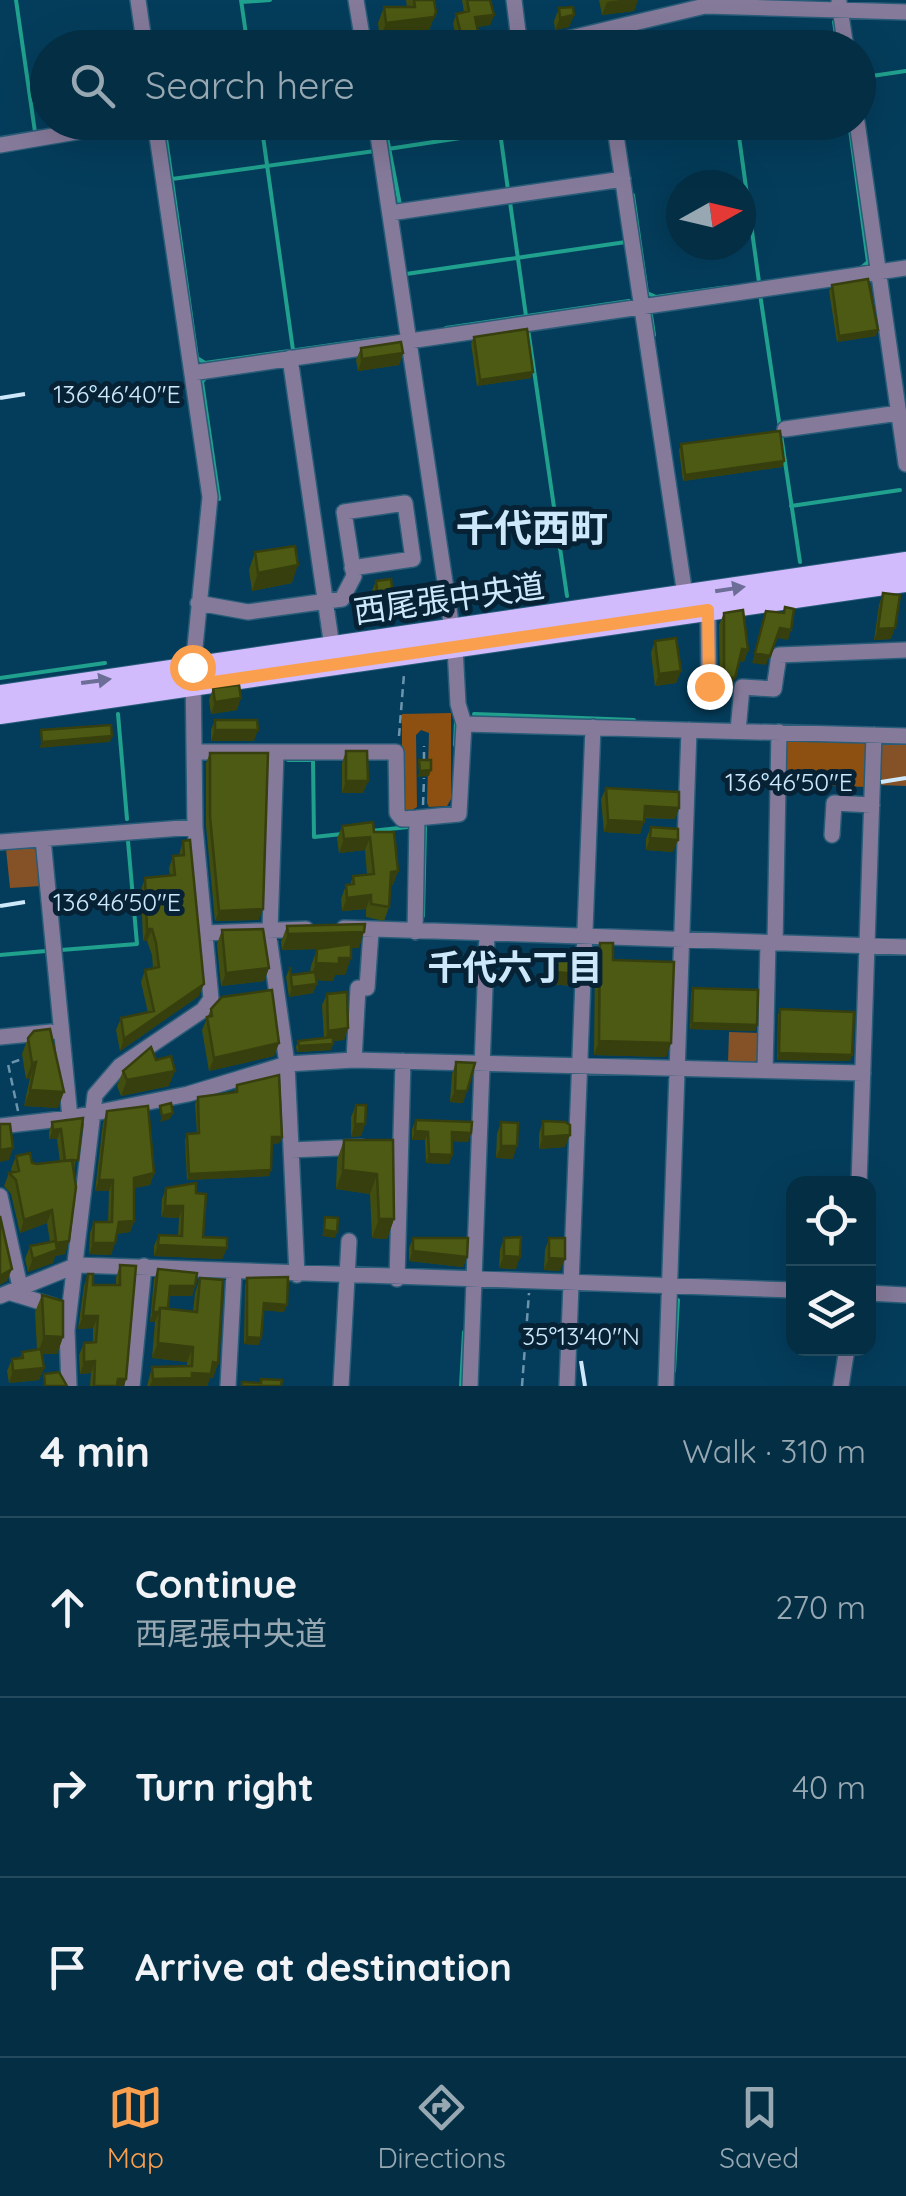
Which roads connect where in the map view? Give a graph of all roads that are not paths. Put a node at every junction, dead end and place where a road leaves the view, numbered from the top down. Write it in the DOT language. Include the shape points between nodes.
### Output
graph roads {
  1 [pos="138,0"];
  2 [pos="356,0"];
  3 [pos="514,0"];
  4 [pos="705,3"];
  5 [pos="840,5"];
  6 [pos="906,12"];
  7 [pos="142,30"];
  8 [pos="361,30"];
  9 [pos="518,30"];
  10 [pos="628,30"];
  11 [pos="843,30"];
  12 [pos="30,140"];
  13 [pos="159,140"];
  14 [pos="379,140"];
  15 [pos="617,140"];
  16 [pos="860,140"];
  17 [pos="0,145"];
  18 [pos="623,179"];
  19 [pos="390,213"];
  20 [pos="906,268"];
  21 [pos="878,272"];
  22 [pos="642,306"];
  23 [pos="409,340"];
  24 [pos="290,358"];
  25 [pos="192,373"];
  26 [pos="899,413"];
  27 [pos="784,429"];
  28 [pos="906,464"];
  29 [pos="906,562"];
  30 [pos="352,568"];
  31 [pos="906,582"];
  32 [pos="685,595"];
  33 [pos="326,601"];
  34 [pos="198,603"];
  35 [pos="708,610"];
  36 [pos="453,638"];
  37 [pos="332,647"];
  38 [pos="906,650"];
  39 [pos="193,676"];
  40 [pos="709,686"];
  41 [pos="0,695"];
  42 [pos="0,714"];
  43 [pos="464,724"];
  44 [pos="593,727"];
  45 [pos="689,730"];
  46 [pos="738,731"];
  47 [pos="779,732"];
  48 [pos="874,735"];
  49 [pos="906,736"];
  50 [pos="194,752"];
  51 [pos="276,753"];
  52 [pos="872,805"];
  53 [pos="420,818"];
  54 [pos="195,827"];
  55 [pos="832,835"];
  56 [pos="43,839"];
  57 [pos="0,842"];
  58 [pos="269,930"];
  59 [pos="370,932"];
  60 [pos="415,932"];
  61 [pos="205,933"];
  62 [pos="487,934"];
  63 [pos="585,937"];
  64 [pos="682,940"];
  65 [pos="772,943"];
  66 [pos="867,946"];
  67 [pos="906,947"];
  68 [pos="274,991"];
  69 [pos="254,994"];
  70 [pos="236,997"];
  71 [pos="211,999"];
  72 [pos="60,1032"];
  73 [pos="0,1037"];
  74 [pos="354,1060"];
  75 [pos="403,1061"];
  76 [pos="483,1063"];
  77 [pos="287,1064"];
  78 [pos="582,1066"];
  79 [pos="678,1068"];
  80 [pos="765,1070"];
  81 [pos="863,1073"];
  82 [pos="90,1110"];
  83 [pos="70,1118"];
  84 [pos="0,1126"];
  85 [pos="400,1146"];
  86 [pos="291,1150"];
  87 [pos="859,1176"];
  88 [pos="0,1196"];
  89 [pos="348,1241"];
  90 [pos="77,1265"];
  91 [pos="144,1266"];
  92 [pos="234,1273"];
  93 [pos="296,1276"];
  94 [pos="345,1277"];
  95 [pos="397,1279"];
  96 [pos="475,1281"];
  97 [pos="573,1282"];
  98 [pos="671,1286"];
  99 [pos="786,1290"];
  100 [pos="10,1292"];
  101 [pos="876,1293"];
  102 [pos="906,1295"];
  103 [pos="70,1310"];
  104 [pos="846,1356"];
  105 [pos="69,1386"];
  106 [pos="132,1386"];
  107 [pos="228,1386"];
  108 [pos="342,1386"];
  109 [pos="470,1386"];
  110 [pos="567,1386"];
  111 [pos="666,1386"];
  112 [pos="842,1386"];
  1 -- 7 [label="street"];
  2 -- 8 [label="street"];
  3 -- 9 [label="street"];
  4 -- 5 [label="street"];
  4 -- 10 [label="street"];
  5 -- 6 [label="street"];
  5 -- 11 [label="street"];
  12 -- 17 [label="street"];
  13 -- 25 [label="street"];
  14 -- 19 [label="street"];
  15 -- 18 [label="street"];
  16 -- 21 [label="street"];
  18 -- 19 [label="street"];
  18 -- 22 [label="street"];
  19 -- 23 [label="street"];
  20 -- 21 [label="street"];
  21 -- 22 [label="street"];
  21 -- 26 [label="street"];
  22 -- 23 [label="street"];
  22 -- 32 [label="street"];
  23 -- 24 [label="street"];
  23 -- 36 [label="street"];
  24 -- 25 [label="street"];
  24 -- 33 [label="street"];
  25 -- 34 [label="street" via="210,497"];
  26 -- 27 [label="street"];
  26 -- 28 [label="street"];
  32 -- 29 [label="main road, 西尾張中央道, one-way"];
  30 -- 30 [label="street" via="413,559 405,504 344,512"];
  30 -- 33 [label="street" via="342,599"];
  31 -- 35 [label="main road, 西尾張中央道"];
  32 -- 36 [label="main road, 西尾張中央道"];
  33 -- 34 [label="street" via="248,612"];
  33 -- 37 [label="street"];
  34 -- 39 [label="street"];
  35 -- 36 [label="main road, 西尾張中央道"];
  35 -- 40 [label="street"];
  36 -- 37 [label="main road, 西尾張中央道"];
  36 -- 39 [label="main road, 西尾張中央道" via="402,655"];
  36 -- 43 [label="street"];
  37 -- 39 [label="main road, 西尾張中央道"];
  38 -- 46 [label="street" via="779,656 774,689 742,687"];
  41 -- 39 [label="main road, 西尾張中央道, one-way"];
  39 -- 42 [label="main road, 西尾張中央道"];
  39 -- 50 [label="street"];
  43 -- 44 [label="street"];
  43 -- 53 [label="street" via="459,814"];
  44 -- 45 [label="street"];
  44 -- 63 [label="street"];
  45 -- 46 [label="street"];
  45 -- 64 [label="street"];
  46 -- 47 [label="street"];
  47 -- 48 [label="street"];
  47 -- 65 [label="street"];
  48 -- 49 [label="street"];
  48 -- 52 [label="street"];
  50 -- 51 [label="street"];
  50 -- 54 [label="street"];
  51 -- 53 [label="street" via="396,752 397,813 402,820"];
  51 -- 58 [label="street"];
  52 -- 55 [label="street" via="834,803"];
  52 -- 66 [label="street"];
  53 -- 60 [label="street"];
  54 -- 56 [label="street"];
  54 -- 61 [label="street"];
  56 -- 57 [label="street"];
  56 -- 72 [label="street"];
  58 -- 59 [label="street"];
  58 -- 61 [label="street"];
  58 -- 68 [label="street"];
  59 -- 60 [label="street"];
  59 -- 74 [label="street"];
  60 -- 62 [label="street"];
  61 -- 71 [label="street"];
  62 -- 63 [label="street"];
  62 -- 76 [label="street"];
  63 -- 64 [label="street"];
  63 -- 78 [label="street"];
  64 -- 65 [label="street"];
  64 -- 79 [label="street"];
  65 -- 66 [label="street"];
  65 -- 80 [label="street"];
  66 -- 67 [label="street"];
  66 -- 81 [label="street"];
  68 -- 69 [label="street"];
  68 -- 77 [label="street"];
  70 -- 71 [label="street"];
  71 -- 82 [label="street" via="108,1076"];
  72 -- 73 [label="street"];
  72 -- 83 [label="street"];
  74 -- 75 [label="street"];
  74 -- 77 [label="street"];
  75 -- 76 [label="street"];
  75 -- 85 [label="street"];
  76 -- 78 [label="street"];
  76 -- 96 [label="street"];
  77 -- 82 [label="street" via="188,1094"];
  77 -- 86 [label="street"];
  78 -- 79 [label="street"];
  78 -- 97 [label="street"];
  79 -- 80 [label="street"];
  79 -- 98 [label="street"];
  80 -- 81 [label="street"];
  81 -- 87 [label="street"];
  82 -- 83 [label="street"];
  82 -- 90 [label="street"];
  83 -- 84 [label="street"];
  85 -- 86 [label="street"];
  85 -- 95 [label="street"];
  86 -- 93 [label="street"];
  88 -- 100 [label="street"];
  89 -- 94 [label="street"];
  90 -- 91 [label="street"];
  90 -- 100 [label="street"];
  90 -- 103 [label="street"];
  91 -- 92 [label="street"];
  91 -- 106 [label="street"];
  92 -- 93 [label="street"];
  92 -- 107 [label="street"];
  93 -- 94 [label="street"];
  94 -- 95 [label="street"];
  94 -- 108 [label="street"];
  95 -- 96 [label="street"];
  96 -- 97 [label="street"];
  96 -- 109 [label="street"];
  97 -- 98 [label="street"];
  97 -- 110 [label="street"];
  98 -- 99 [label="street"];
  98 -- 111 [label="street"];
  100 -- 103 [label="street"];
  101 -- 102 [label="street"];
  103 -- 105 [label="street"];
  104 -- 112 [label="street"];
}
